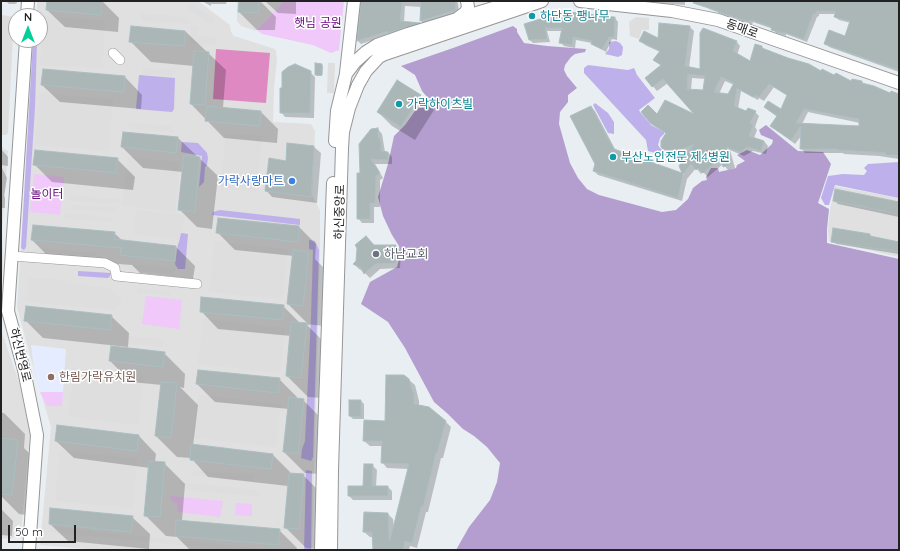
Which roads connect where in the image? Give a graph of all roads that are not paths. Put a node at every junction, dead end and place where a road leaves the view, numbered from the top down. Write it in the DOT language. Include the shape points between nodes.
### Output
graph roads {
  1 [pos="354,1"];
  2 [pos="467,1"];
  3 [pos="516,1"];
  4 [pos="542,1"];
  5 [pos="580,1"];
  6 [pos="458,18"];
  7 [pos="25,48"];
  8 [pos="113,53"];
  9 [pos="120,60"];
  10 [pos="346,74"];
  11 [pos="899,83"];
  12 [pos="336,216"];
  13 [pos="12,256"];
  14 [pos="197,284"];
  15 [pos="327,463"];
  16 [pos="29,550"];
  17 [pos="321,550"];
  18 [pos="331,550"];
  1 -- 10 [label="street"];
  2 -- 6 [label="street" via="466,12"];
  3 -- 6 [label="street, 하신중앙로"];
  4 -- 12 [label="street, 하신중앙로" via="391,51 372,64 358,85 348,108 342,143"];
  5 -- 11 [label="street, 동매로" via="672,11 718,20"];
  6 -- 10 [label="street, 하신중앙로" via="377,45 355,62"];
  7 -- 13 [label="street, 하신번영로"];
  8 -- 9 [label="street"];
  10 -- 12 [label="street, 하신중앙로" via="337,111"];
  12 -- 15 [label="street, 하신중앙로"];
  13 -- 14 [label="street" via="106,263 115,268 116,276"];
  13 -- 16 [label="street, 하신번영로" via="8,311 24,370 37,435"];
  15 -- 17 [label="street, 하신중앙로"];
  15 -- 18 [label="street, 하신중앙로"];
}
